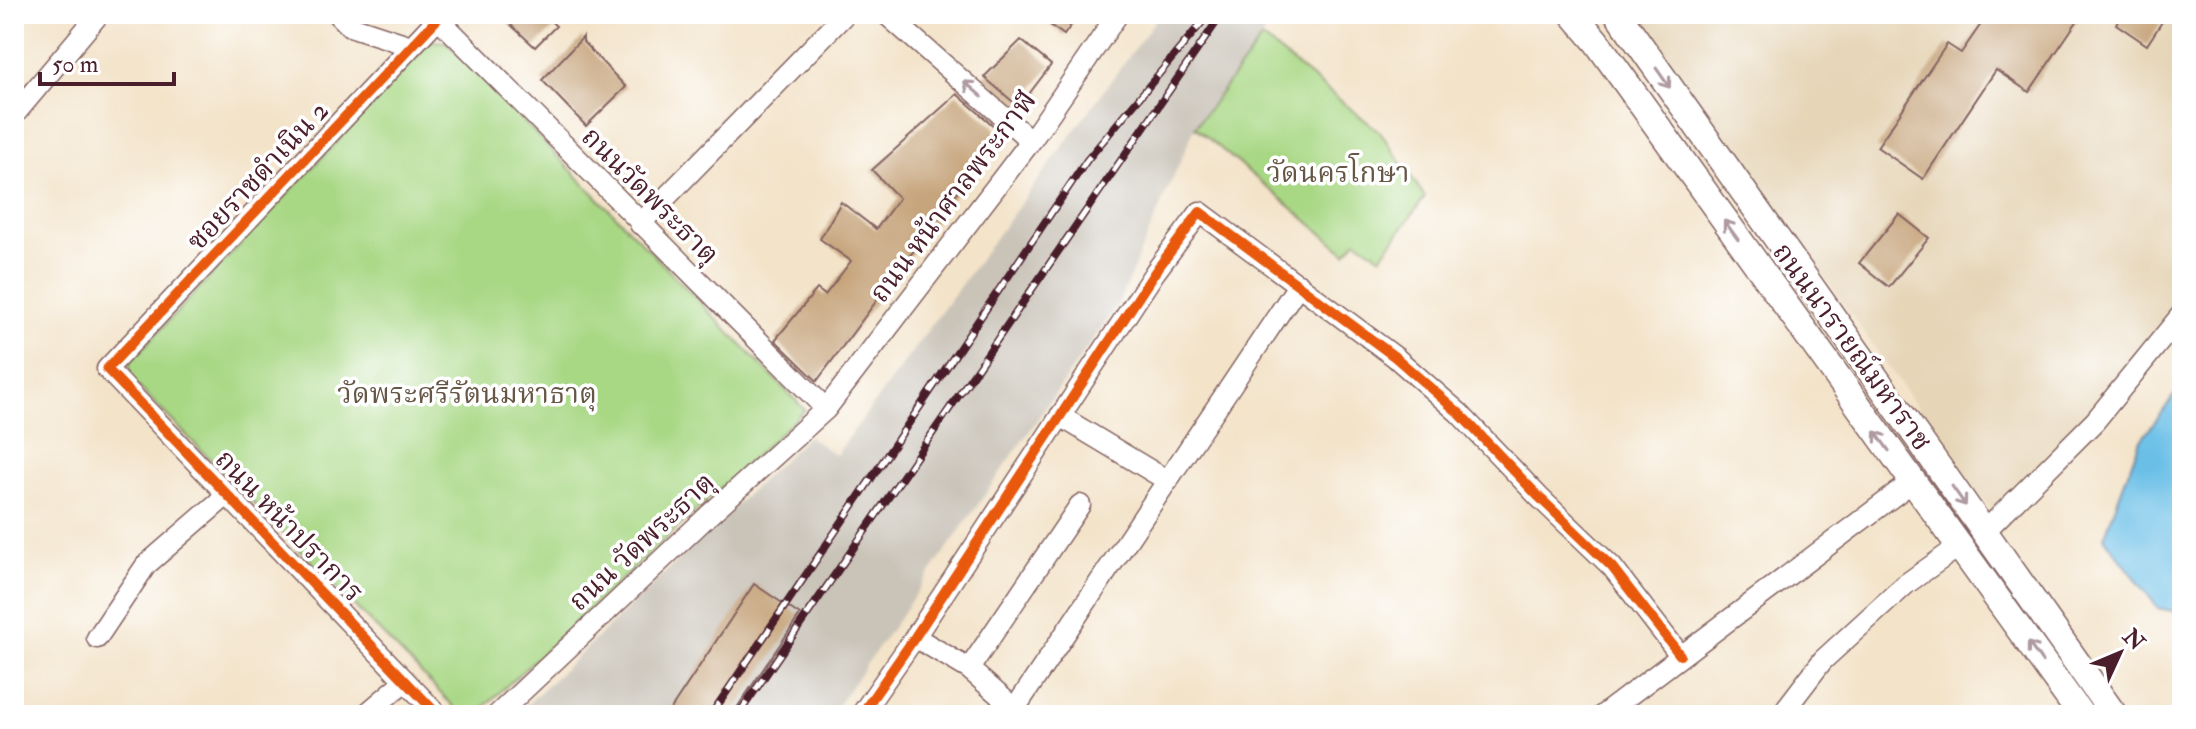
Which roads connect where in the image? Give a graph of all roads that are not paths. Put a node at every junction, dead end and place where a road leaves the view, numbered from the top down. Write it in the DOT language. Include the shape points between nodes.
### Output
graph roads {
  1 [pos="99,14"];
  2 [pos="338,14"];
  3 [pos="845,14"];
  4 [pos="886,14"];
  5 [pos="1118,14"];
  6 [pos="1573,14"];
  7 [pos="1618,14"];
  8 [pos="440,16"];
  9 [pos="411,46"];
  10 [pos="14,115"];
  11 [pos="1031,141"];
  12 [pos="640,224"];
  13 [pos="1299,284"];
  14 [pos="2182,314"];
  15 [pos="107,369"];
  16 [pos="826,409"];
  17 [pos="1060,416"];
  18 [pos="1168,481"];
  19 [pos="1912,482"];
  20 [pos="228,494"];
  21 [pos="1080,505"];
  22 [pos="1984,532"];
  23 [pos="1958,547"];
  24 [pos="915,637"];
  25 [pos="97,638"];
  26 [pos="1680,655"];
  27 [pos="969,669"];
  28 [pos="405,681"];
  29 [pos="1019,711"];
  30 [pos="365,715"];
  31 [pos="438,715"];
  32 [pos="497,715"];
  33 [pos="861,715"];
  34 [pos="1603,715"];
  35 [pos="1781,715"];
  36 [pos="2081,715"];
  37 [pos="2114,715"];
  1 -- 10 [label="street"];
  2 -- 9 [label="street" via="350,26"];
  3 -- 12 [label="street"];
  11 -- 4 [label="street, one-way"];
  5 -- 11 [label="street, ถนน หน้าศาลพระกาฬ"];
  19 -- 6 [label="main road, ถนนนารายณ์มหาราช, one-way"];
  7 -- 22 [label="main road, ถนนนารายณ์มหาราช, one-way"];
  8 -- 9 [label="street, ซอยราชดำเนิน 2"];
  8 -- 12 [label="street, ถนนวัดพระธาตุ"];
  9 -- 15 [label="street, ซอยราชดำเนิน 2"];
  11 -- 16 [label="street, ถนน หน้าศาลพระกาฬ"];
  12 -- 16 [label="street, ถนนวัดพระธาตุ"];
  13 -- 17 [label="street" via="1200,212"];
  13 -- 18 [label="street"];
  13 -- 26 [label="street" via="1459,413 1612,567"];
  14 -- 22 [label="street" via="2095,421"];
  15 -- 20 [label="street, ถนน หน้าปราการ"];
  16 -- 32 [label="street, ถนน วัดพระธาตุ"];
  17 -- 18 [label="street"];
  17 -- 24 [label="street"];
  18 -- 29 [label="street"];
  19 -- 23 [label="main road, ถนนนารายณ์มหาราช"];
  19 -- 26 [label="street"];
  20 -- 25 [label="street" via="146,565"];
  20 -- 28 [label="street, ถนน หน้าปราการ"];
  21 -- 27 [label="street"];
  22 -- 37 [label="main road, ถนนนารายณ์มหาราช"];
  23 -- 35 [label="street" via="1906,584 1823,660"];
  36 -- 23 [label="main road, ถนนนารายณ์มหาราช, one-way"];
  24 -- 27 [label="street"];
  24 -- 33 [label="street"];
  26 -- 34 [label="street"];
  27 -- 29 [label="street"];
  28 -- 30 [label="street"];
  28 -- 31 [label="street, ถนน หน้าปราการ"];
}
